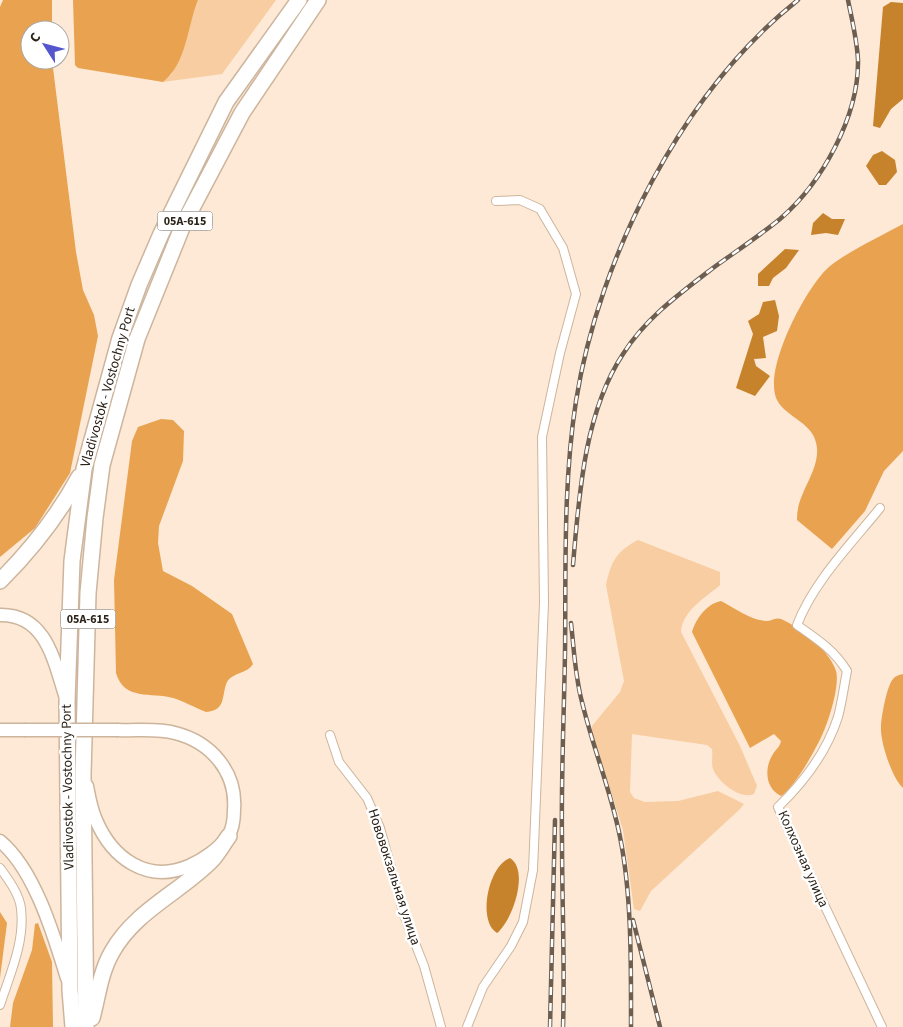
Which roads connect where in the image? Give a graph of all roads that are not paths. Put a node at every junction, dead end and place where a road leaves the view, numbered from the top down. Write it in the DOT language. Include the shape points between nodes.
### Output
graph roads {
  1 [pos="299,0"];
  2 [pos="318,0"];
  3 [pos="496,201"];
  4 [pos="84,469"];
  5 [pos="880,508"];
  6 [pos="0,581"];
  7 [pos="0,616"];
  8 [pos="67,701"];
  9 [pos="0,730"];
  10 [pos="330,735"];
  11 [pos="84,774"];
  12 [pos="229,836"];
  13 [pos="0,840"];
  14 [pos="0,868"];
  15 [pos="70,990"];
  16 [pos="0,1005"];
  17 [pos="73,1027"];
  18 [pos="86,1027"];
  19 [pos="90,1027"];
  20 [pos="441,1027"];
  21 [pos="467,1027"];
  22 [pos="882,1027"];
  1 -- 4 [label="highway, Vladivostok - Vostochny Port / 05А-615" via="226,102 161,234 120,338"];
  2 -- 11 [label="highway, Vladivostok - Vostochny Port / 05А-615" via="242,113 183,225 137,339 102,466 95,518 88,593"];
  3 -- 21 [label="street" via="520,200 540,209 563,248 576,294 542,437 544,603 533,870 523,922 512,946 483,987"];
  4 -- 6 [label="highway" via="60,511"];
  4 -- 8 [label="highway, Vladivostok - Vostochny Port / 05А-615" via="72,561"];
  5 -- 22 [label="street, Колхозная улица" via="841,555 803,609 797,625 828,646 847,671 831,735 807,774 778,807"];
  7 -- 8 [label="main road" via="10,615 25,621 40,634 53,652"];
  8 -- 15 [label="highway, Vladivostok - Vostochny Port / 05А-615"];
  9 -- 12 [label="main road, bridge" via="174,732 205,746 226,768 235,798"];
  10 -- 20 [label="street, Нововокзальная улица" via="339,762 367,798 380,828 404,915 424,966"];
  11 -- 12 [label="main road" via="95,819 111,847 125,860 146,870 164,873 183,868 208,856"];
  11 -- 18 [label="highway, Vladivostok - Vostochny Port / 05А-615"];
  12 -- 19 [label="highway" via="212,860 150,908 125,932 102,975"];
  13 -- 15 [label="main road" via="38,894"];
  14 -- 16 [label="street" via="21,908 21,917 18,949"];
  15 -- 17 [label="highway, Vladivostok - Vostochny Port / 05А-615"];
}
